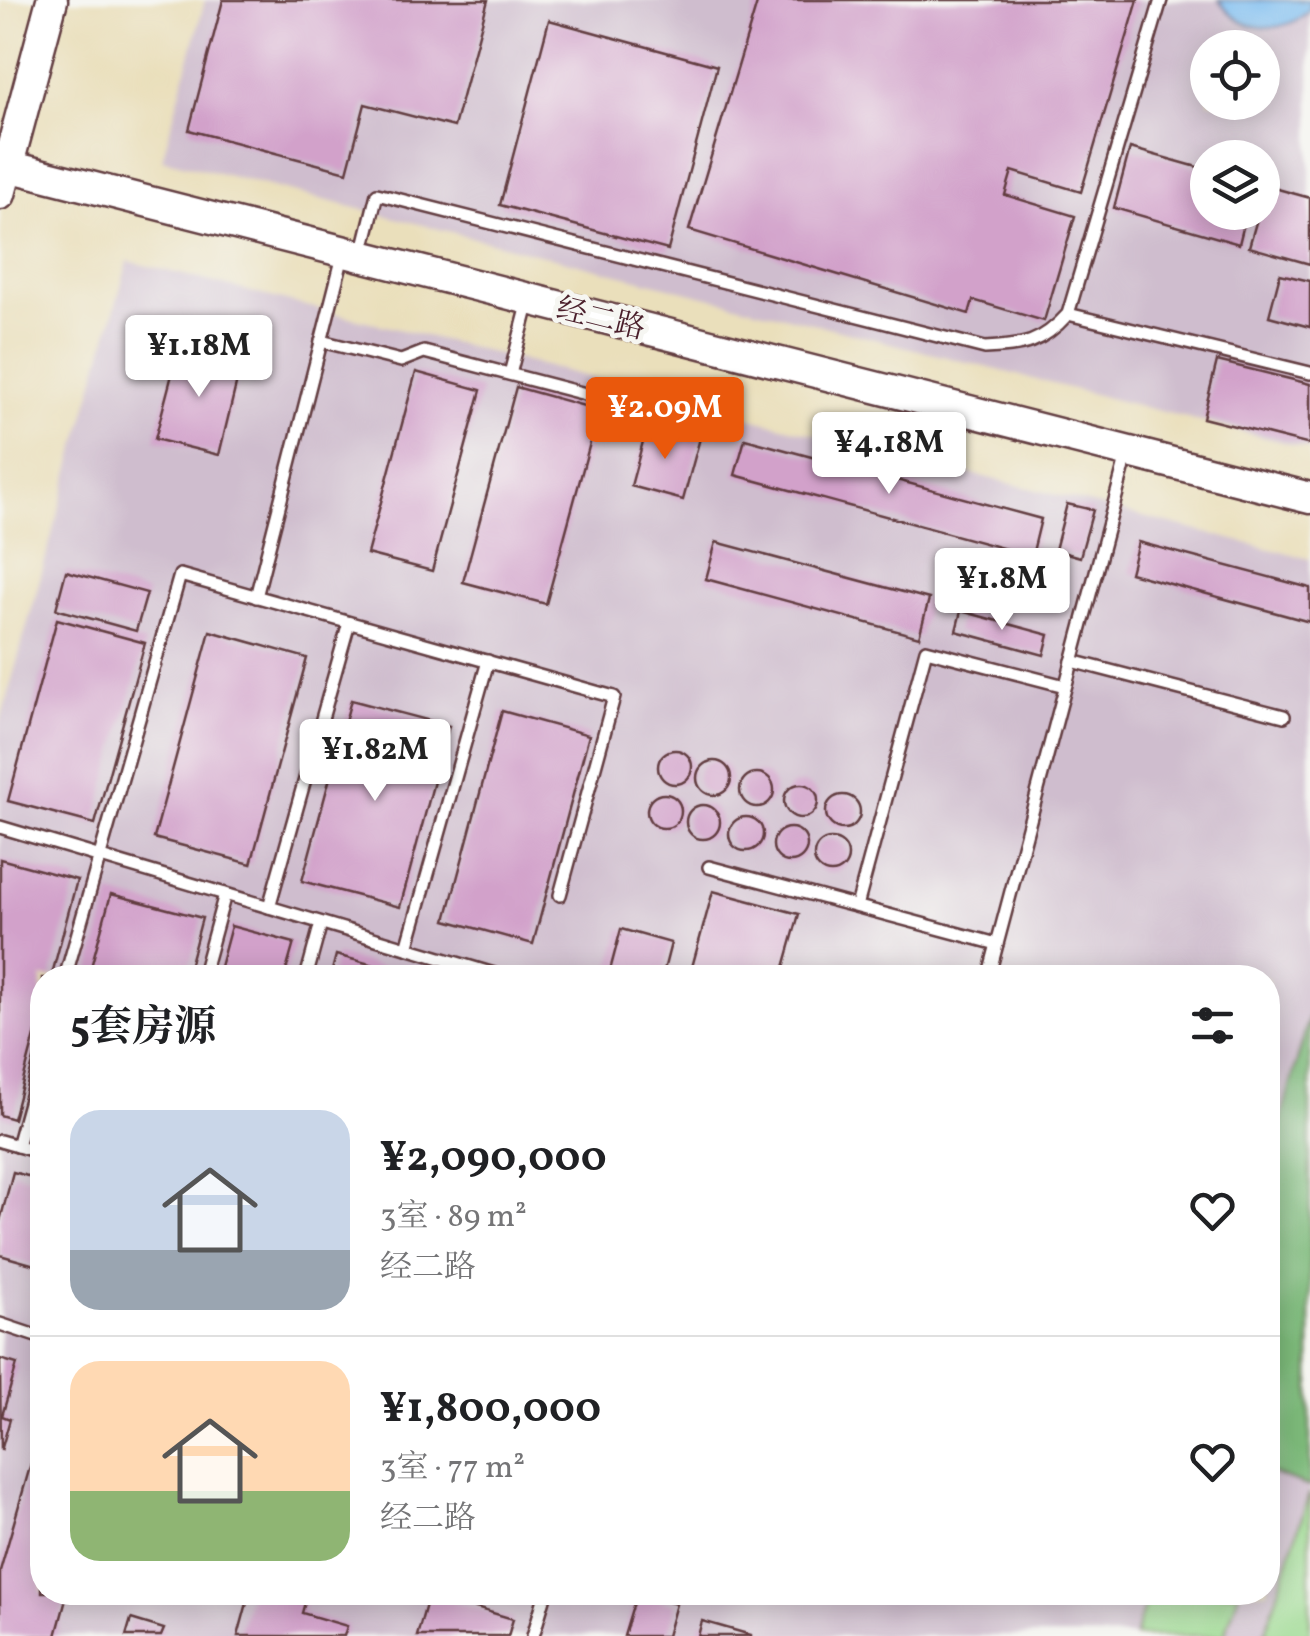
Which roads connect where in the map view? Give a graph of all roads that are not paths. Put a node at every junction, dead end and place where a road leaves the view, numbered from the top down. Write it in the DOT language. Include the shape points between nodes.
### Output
graph roads {
  1 [pos="52,0"];
  2 [pos="1161,0"];
  3 [pos="4,180"];
  4 [pos="353,255"];
  5 [pos="529,299"];
  6 [pos="1068,314"];
  7 [pos="322,341"];
  8 [pos="510,374"];
  9 [pos="1310,374"];
  10 [pos="624,404"];
  11 [pos="1128,452"];
  12 [pos="1310,498"];
  13 [pos="256,596"];
  14 [pos="349,623"];
  15 [pos="488,662"];
  16 [pos="1072,662"];
  17 [pos="1066,686"];
  18 [pos="1284,716"];
  19 [pos="0,827"];
  20 [pos="100,856"];
  21 [pos="708,867"];
  22 [pos="225,894"];
  23 [pos="560,894"];
  24 [pos="857,906"];
  25 [pos="269,907"];
  26 [pos="321,922"];
  27 [pos="997,944"];
  28 [pos="407,948"];
  29 [pos="456,963"];
  30 [pos="69,965"];
  31 [pos="206,965"];
  32 [pos="309,965"];
  33 [pos="463,965"];
  34 [pos="991,965"];
  35 [pos="30,1099"];
  36 [pos="0,1141"];
  37 [pos="17,1146"];
  38 [pos="30,1150"];
  39 [pos="0,1324"];
  40 [pos="30,1334"];
  41 [pos="542,1605"];
  42 [pos="533,1636"];
  1 -- 3 [label="street"];
  2 -- 6 [label="lane"];
  3 -- 4 [label="street, 经二路"];
  4 -- 5 [label="street, 经二路"];
  4 -- 6 [label="lane" via="376,194 985,348 1023,346 1050,333"];
  4 -- 7 [label="lane"];
  5 -- 8 [label="lane"];
  5 -- 11 [label="street, 经二路"];
  6 -- 9 [label="lane"];
  7 -- 8 [label="lane" via="402,361 424,352"];
  7 -- 13 [label="lane"];
  8 -- 10 [label="lane"];
  11 -- 12 [label="street, 经二路"];
  11 -- 16 [label="lane"];
  13 -- 14 [label="lane"];
  13 -- 20 [label="lane" via="180,575"];
  14 -- 15 [label="lane"];
  14 -- 25 [label="lane"];
  15 -- 23 [label="lane" via="614,697"];
  15 -- 28 [label="lane"];
  16 -- 17 [label="lane"];
  16 -- 18 [label="lane"];
  17 -- 24 [label="lane" via="926,650"];
  17 -- 27 [label="lane"];
  19 -- 20 [label="lane"];
  20 -- 22 [label="lane"];
  20 -- 30 [label="lane"];
  21 -- 24 [label="lane"];
  22 -- 25 [label="lane"];
  22 -- 31 [label="lane"];
  24 -- 27 [label="lane"];
  25 -- 26 [label="lane"];
  26 -- 28 [label="lane"];
  26 -- 32 [label="lane"];
  27 -- 34 [label="lane"];
  28 -- 29 [label="lane"];
  29 -- 33 [label="lane"];
  35 -- 37 [label="lane"];
  36 -- 37 [label="lane"];
  37 -- 38 [label="lane"];
  39 -- 40 [label="lane"];
  41 -- 42 [label="lane"];
}
